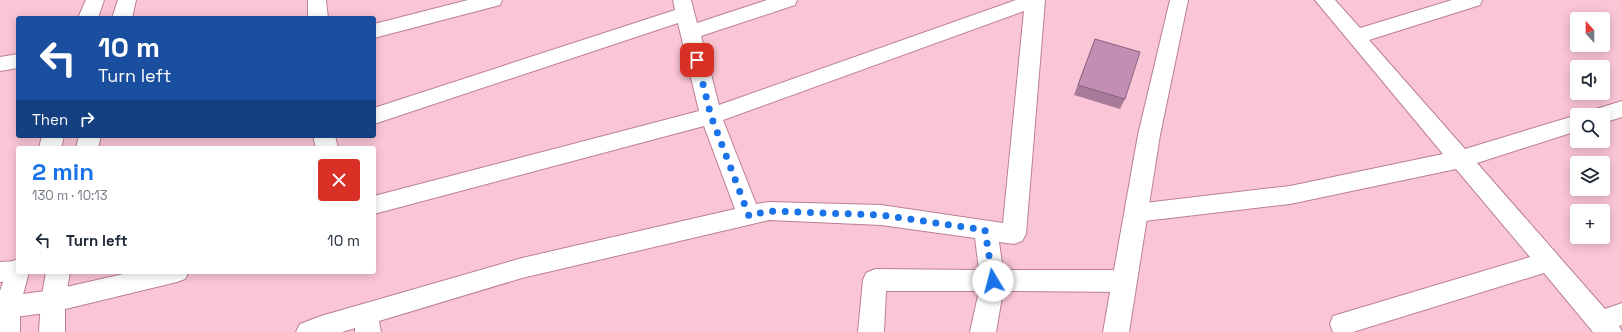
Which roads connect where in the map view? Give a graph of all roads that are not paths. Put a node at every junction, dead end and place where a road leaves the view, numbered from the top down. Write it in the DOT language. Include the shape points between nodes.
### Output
graph roads {
  1 [pos="95,0"];
  2 [pos="127,0"];
  3 [pos="317,0"];
  4 [pos="493,0"];
  5 [pos="786,0"];
  6 [pos="1036,0"];
  7 [pos="1179,0"];
  8 [pos="1324,0"];
  9 [pos="1473,0"];
  10 [pos="685,15"];
  11 [pos="89,16"];
  12 [pos="123,16"];
  13 [pos="318,16"];
  14 [pos="376,30"];
  15 [pos="1355,37"];
  16 [pos="16,61"];
  17 [pos="0,64"];
  18 [pos="1622,109"];
  19 [pos="1610,113"];
  20 [pos="376,115"];
  21 [pos="711,116"];
  22 [pos="1570,125"];
  23 [pos="1461,159"];
  24 [pos="376,204"];
  25 [pos="1136,213"];
  26 [pos="749,216"];
  27 [pos="985,230"];
  28 [pos="1548,262"];
  29 [pos="13,271"];
  30 [pos="58,274"];
  31 [pos="168,274"];
  32 [pos="993,281"];
  33 [pos="1124,281"];
  34 [pos="53,301"];
  35 [pos="4,307"];
  36 [pos="366,323"];
  37 [pos="1611,323"];
  38 [pos="1342,324"];
  39 [pos="7,332"];
  40 [pos="52,332"];
  41 [pos="309,332"];
  42 [pos="871,332"];
  43 [pos="983,332"];
  44 [pos="1116,332"];
  1 -- 11 [label="street"];
  2 -- 12 [label="street"];
  3 -- 13 [label="street"];
  4 -- 14 [label="street"];
  5 -- 10 [label="street"];
  6 -- 21 [label="street"];
  6 -- 27 [label="street" via="1014,234"];
  7 -- 25 [label="street" via="1149,135"];
  8 -- 15 [label="street"];
  9 -- 15 [label="street"];
  10 -- 20 [label="street"];
  10 -- 21 [label="street"];
  15 -- 23 [label="street"];
  16 -- 17 [label="street"];
  18 -- 19 [label="street"];
  21 -- 24 [label="street"];
  21 -- 26 [label="street"];
  22 -- 23 [label="street"];
  23 -- 25 [label="street" via="1290,195"];
  23 -- 28 [label="street"];
  25 -- 33 [label="street"];
  26 -- 27 [label="street" via="768,211 881,215"];
  26 -- 36 [label="street" via="522,268"];
  27 -- 32 [label="street"];
  28 -- 37 [label="street"];
  28 -- 38 [label="street"];
  29 -- 35 [label="street"];
  30 -- 34 [label="street"];
  31 -- 34 [label="street"];
  32 -- 33 [label="street"];
  32 -- 42 [label="street" via="875,280"];
  32 -- 43 [label="street"];
  33 -- 44 [label="street"];
  34 -- 35 [label="street"];
  34 -- 40 [label="street"];
  35 -- 39 [label="street"];
  36 -- 41 [label="street" via="321,327"];
}
